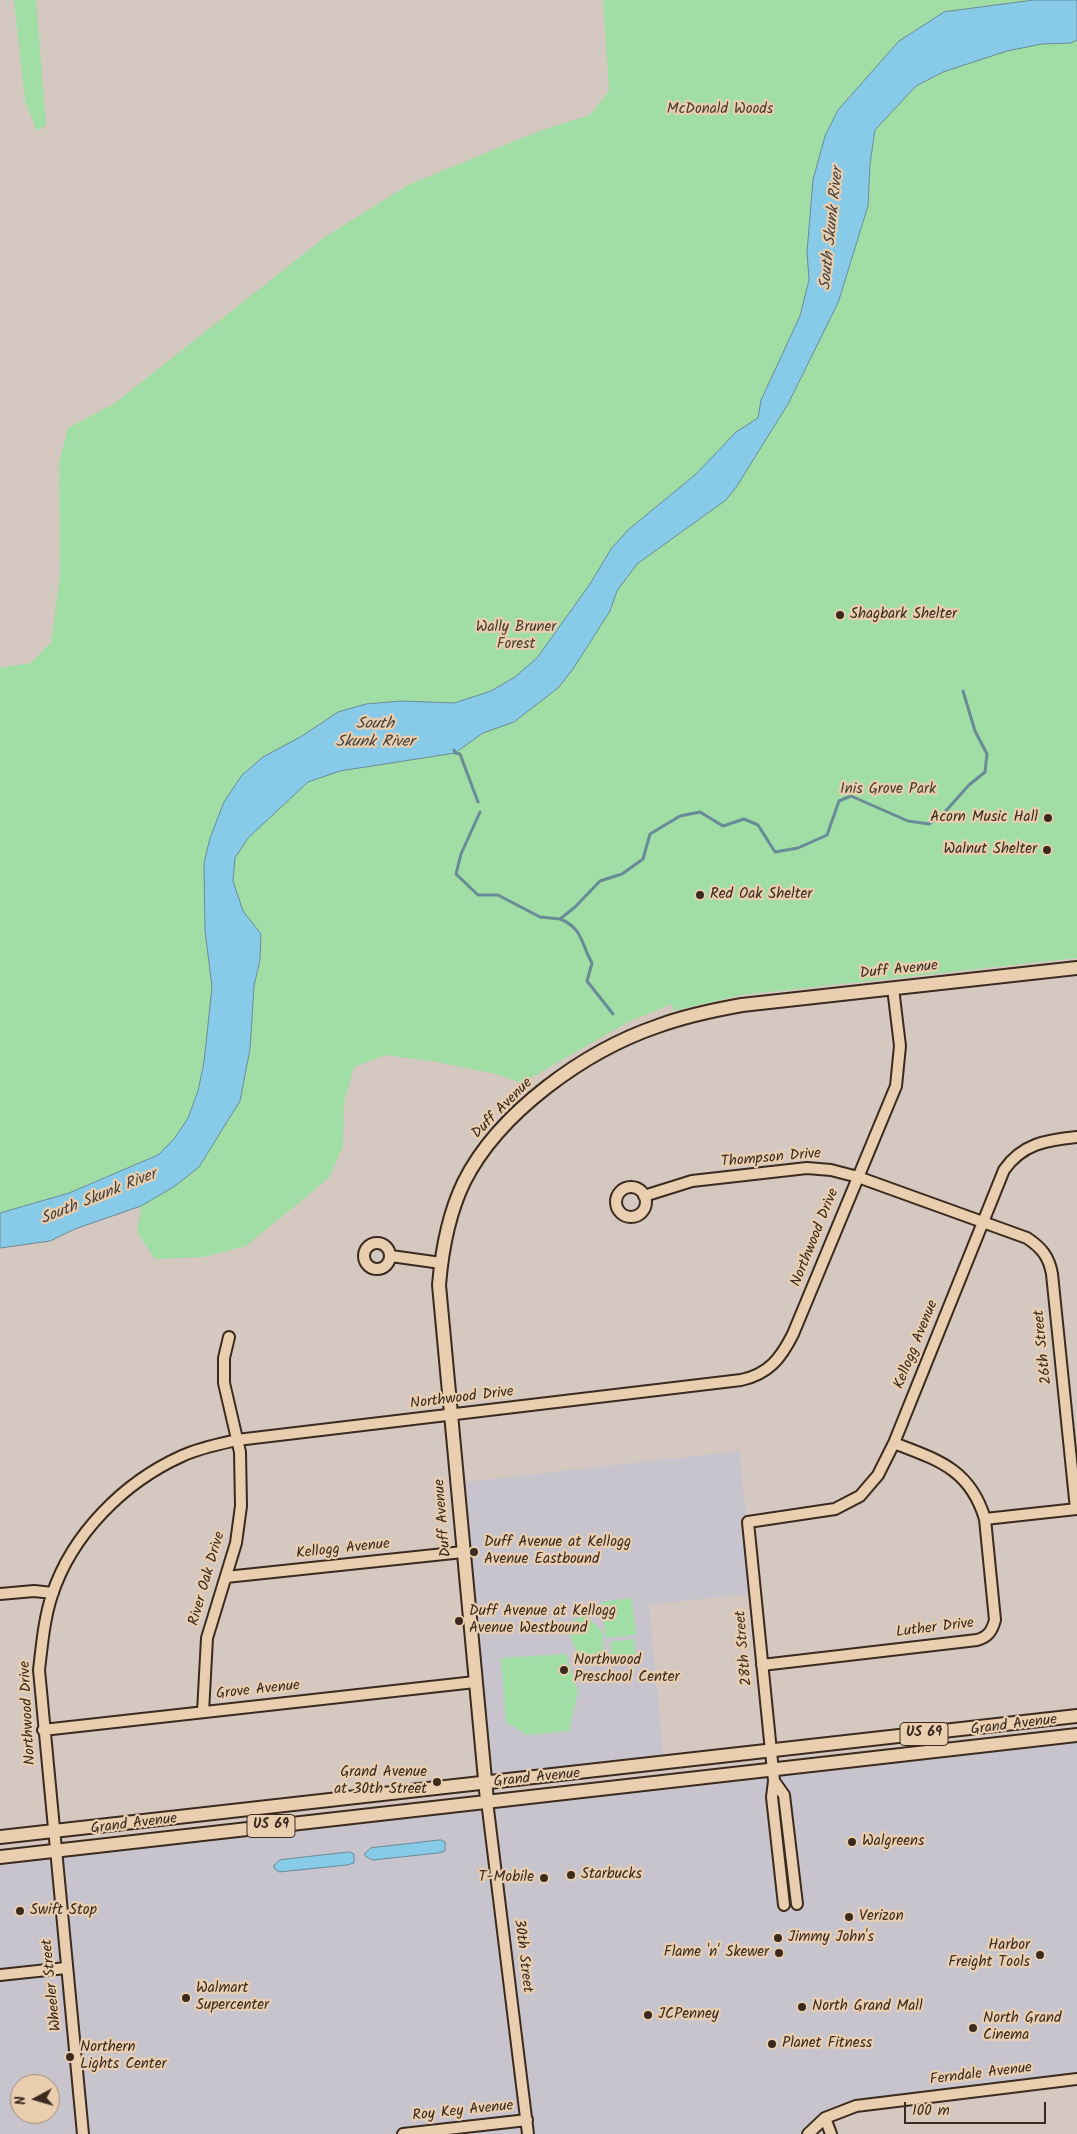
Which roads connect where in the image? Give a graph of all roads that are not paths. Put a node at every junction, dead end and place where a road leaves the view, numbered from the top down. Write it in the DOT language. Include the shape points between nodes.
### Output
graph roads {
  1 [pos="1077,968"];
  2 [pos="893,988"];
  3 [pos="1077,1137"];
  4 [pos="858,1177"];
  5 [pos="644,1196"];
  6 [pos="983,1223"];
  7 [pos="390,1256"];
  8 [pos="441,1263"];
  9 [pos="229,1337"];
  10 [pos="451,1415"];
  11 [pos="237,1440"];
  12 [pos="894,1443"];
  13 [pos="1076,1509"];
  14 [pos="985,1519"];
  15 [pos="748,1522"];
  16 [pos="464,1552"];
  17 [pos="226,1578"];
  18 [pos="53,1593"];
  19 [pos="0,1594"];
  20 [pos="762,1665"];
  21 [pos="475,1682"];
  22 [pos="203,1712"];
  23 [pos="1077,1716"];
  24 [pos="44,1730"];
  25 [pos="1077,1735"];
  26 [pos="770,1752"];
  27 [pos="773,1776"];
  28 [pos="484,1783"];
  29 [pos="487,1801"];
  30 [pos="53,1832"];
  31 [pos="0,1838"];
  32 [pos="55,1851"];
  33 [pos="0,1857"];
  34 [pos="796,1904"];
  35 [pos="784,1905"];
  36 [pos="66,1968"];
  37 [pos="0,1975"];
  38 [pos="1077,2079"];
  39 [pos="825,2118"];
  40 [pos="527,2120"];
  41 [pos="83,2134"];
  42 [pos="403,2134"];
  43 [pos="528,2134"];
  44 [pos="808,2134"];
  45 [pos="831,2134"];
  1 -- 2 [label="main road, Duff Avenue"];
  2 -- 4 [label="street, Northwood Drive" via="900,1046 896,1086"];
  2 -- 8 [label="main road, Duff Avenue" via="698,1013 657,1026 578,1066 524,1107 476,1162 449,1220"];
  3 -- 6 [label="street, Kellogg Avenue" via="1036,1143 1012,1159 1004,1170"];
  4 -- 5 [label="street, Thompson Drive" via="807,1168 692,1181"];
  4 -- 6 [label="street, Thompson Drive"];
  4 -- 10 [label="street, Northwood Drive" via="785,1350 766,1372 741,1380"];
  6 -- 12 [label="street, Kellogg Avenue"];
  6 -- 13 [label="street, 26th Street" via="1027,1238 1044,1251 1049,1261"];
  7 -- 8 [label="street"];
  8 -- 10 [label="main road, Duff Avenue" via="439,1284"];
  9 -- 11 [label="street, River Oak Drive" via="224,1358 224,1383"];
  10 -- 11 [label="street, Northwood Drive"];
  10 -- 16 [label="main road, Duff Avenue"];
  11 -- 17 [label="street, River Oak Drive" via="241,1506 236,1543"];
  11 -- 18 [label="street, Northwood Drive" via="184,1455 144,1477 128,1490 86,1532"];
  12 -- 14 [label="street, Luther Drive" via="936,1459 961,1476 981,1504"];
  12 -- 15 [label="street, Kellogg Avenue" via="869,1487 848,1504 822,1512"];
  13 -- 14 [label="street"];
  14 -- 20 [label="street, Luther Drive" via="996,1620 986,1637"];
  15 -- 20 [label="street, 28th Street"];
  16 -- 17 [label="street, Kellogg Avenue"];
  16 -- 21 [label="main road, Duff Avenue"];
  17 -- 22 [label="street, River Oak Drive" via="207,1638"];
  18 -- 19 [label="street"];
  18 -- 24 [label="street, Northwood Drive" via="46,1616 40,1670"];
  20 -- 26 [label="street, 28th Street"];
  21 -- 22 [label="street, Grove Avenue"];
  21 -- 28 [label="main road, Duff Avenue"];
  22 -- 24 [label="street, Grove Avenue"];
  23 -- 26 [label="main road, Grand Avenue / US 69"];
  24 -- 30 [label="street, Northwood Drive"];
  25 -- 27 [label="main road, Grand Avenue / US 69"];
  26 -- 27 [label="street, 28th Street"];
  26 -- 28 [label="main road, Grand Avenue / US 69"];
  27 -- 29 [label="main road, Grand Avenue / US 69"];
  27 -- 34 [label="street" via="784,1795"];
  27 -- 35 [label="street" via="772,1797"];
  28 -- 29 [label="main road, 30th Street"];
  28 -- 30 [label="main road, Grand Avenue / US 69"];
  29 -- 32 [label="main road, Grand Avenue / US 69"];
  29 -- 40 [label="street, 30th Street"];
  30 -- 31 [label="main road, Grand Avenue / US 69"];
  30 -- 32 [label="street, Wheeler Street"];
  32 -- 33 [label="main road, Grand Avenue / US 69"];
  32 -- 36 [label="street, Wheeler Street"];
  36 -- 37 [label="street"];
  36 -- 41 [label="street, Wheeler Street"];
  38 -- 39 [label="street, Ferndale Avenue" via="876,2102"];
  39 -- 44 [label="street, Ferndale Avenue"];
  39 -- 45 [label="street"];
  40 -- 42 [label="street, Roy Key Avenue"];
  40 -- 43 [label="street, 30th Street"];
}
